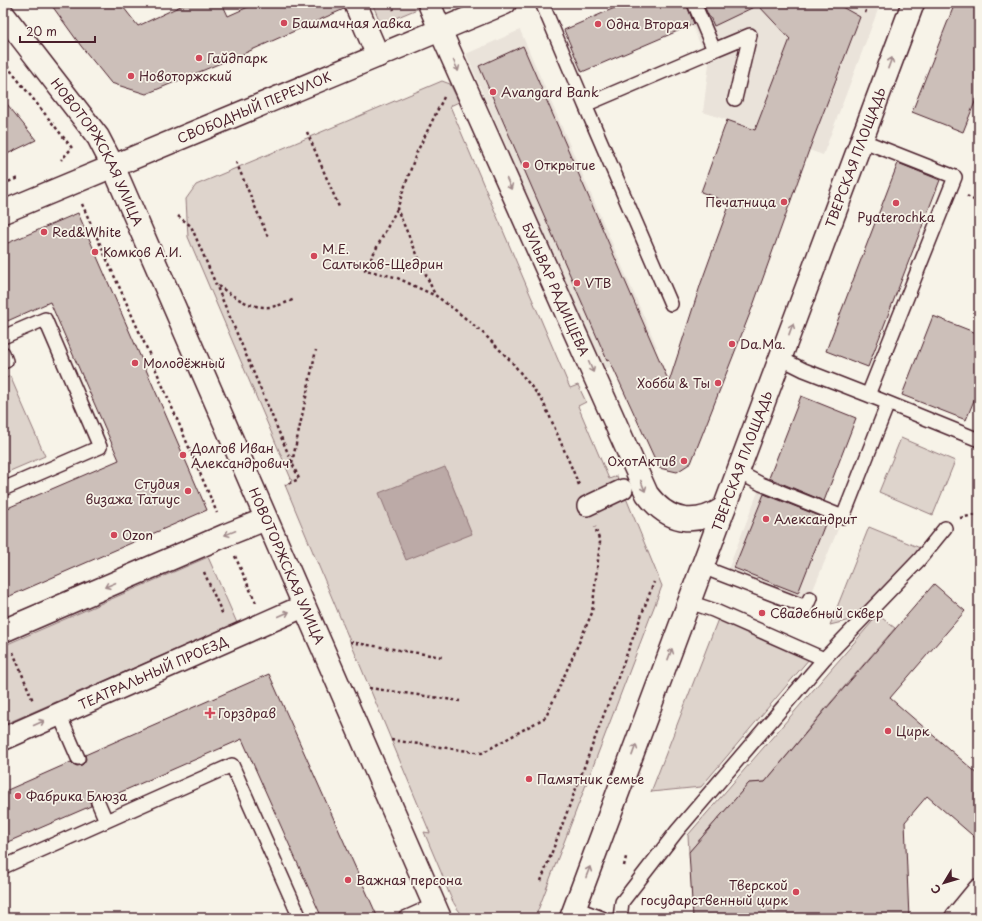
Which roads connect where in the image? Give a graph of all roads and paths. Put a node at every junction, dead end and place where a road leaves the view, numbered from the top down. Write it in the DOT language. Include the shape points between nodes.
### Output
graph roads {
  1 [pos="355,3"];
  2 [pos="391,3"];
  3 [pos="429,3"];
  4 [pos="505,3"];
  5 [pos="542,3"];
  6 [pos="694,3"];
  7 [pos="868,3"];
  8 [pos="912,3"];
  9 [pos="394,10"];
  10 [pos="865,13"];
  11 [pos="3,14"];
  12 [pos="440,30"];
  13 [pos="714,50"];
  14 [pos="378,56"];
  15 [pos="3,61"];
  16 [pos="444,97"];
  17 [pos="735,99"];
  18 [pos="585,105"];
  19 [pos="306,132"];
  20 [pos="861,140"];
  21 [pos="236,162"];
  22 [pos="113,166"];
  23 [pos="73,183"];
  24 [pos="339,207"];
  25 [pos="397,209"];
  26 [pos="3,212"];
  27 [pos="178,216"];
  28 [pos="268,237"];
  29 [pos="216,285"];
  30 [pos="435,295"];
  31 [pos="294,299"];
  32 [pos="671,304"];
  33 [pos="3,337"];
  34 [pos="316,350"];
  35 [pos="3,353"];
  36 [pos="780,358"];
  37 [pos="3,362"];
  38 [pos="868,395"];
  39 [pos="888,404"];
  40 [pos="979,440"];
  41 [pos="292,463"];
  42 [pos="738,472"];
  43 [pos="285,485"];
  44 [pos="3,488"];
  45 [pos="623,489"];
  46 [pos="587,506"];
  47 [pos="724,508"];
  48 [pos="266,519"];
  49 [pos="945,528"];
  50 [pos="226,534"];
  51 [pos="702,567"];
  52 [pos="204,572"];
  53 [pos="654,582"];
  54 [pos="810,598"];
  55 [pos="689,602"];
  56 [pos="304,606"];
  57 [pos="223,616"];
  58 [pos="265,623"];
  59 [pos="4,631"];
  60 [pos="350,642"];
  61 [pos="442,657"];
  62 [pos="824,659"];
  63 [pos="369,688"];
  64 [pos="460,701"];
  65 [pos="51,718"];
  66 [pos="3,739"];
  67 [pos="391,740"];
  68 [pos="78,758"];
  69 [pos="98,802"];
  70 [pos="106,821"];
  71 [pos="3,867"];
  72 [pos="541,881"];
  73 [pos="979,890"];
  74 [pos="437,912"];
  75 [pos="571,915"];
  76 [pos="300,918"];
  77 [pos="405,918"];
  78 [pos="602,918"];
  79 [pos="620,918"];
  80 [pos="956,918"];
  1 -- 14 [label="street"];
  2 -- 9 [label="path"];
  3 -- 12 [label="street, БУЛЬВАР РАДИЩЕВА"];
  4 -- 12 [label="street, СВОБОДНЫЙ ПЕРЕУЛОК"];
  5 -- 18 [label="lane"];
  6 -- 13 [label="lane"];
  7 -- 10 [label="path"];
  20 -- 8 [label="street, ТВЕРСКАЯ ПЛОЩАДЬ, one-way"];
  11 -- 22 [label="street, НОВОТОРЖСКАЯ УЛИЦА" via="98,137"];
  12 -- 14 [label="street, СВОБОДНЫЙ ПЕРЕУЛОК"];
  12 -- 47 [label="street, БУЛЬВАР РАДИЩЕВА, one-way" via="647,494 656,506 675,517 704,518"];
  13 -- 17 [label="lane" via="750,35"];
  13 -- 18 [label="lane"];
  14 -- 22 [label="street, СВОБОДНЫЙ ПЕРЕУЛОК"];
  15 -- 23 [label="path" via="72,148 62,160"];
  16 -- 25 [label="path" via="416,154"];
  18 -- 32 [label="lane"];
  19 -- 24 [label="path"];
  36 -- 20 [label="street, ТВЕРСКАЯ ПЛОЩАДЬ, one-way"];
  20 -- 38 [label="lane" via="955,177"];
  21 -- 28 [label="path"];
  22 -- 23 [label="street, СВОБОДНЫЙ ПЕРЕУЛОК"];
  22 -- 48 [label="street, НОВОТОРЖСКАЯ УЛИЦА"];
  23 -- 26 [label="street, СВОБОДНЫЙ ПЕРЕУЛОК"];
  23 -- 50 [label="path"];
  25 -- 30 [label="path"];
  25 -- 30 [label="path" via="364,270 395,277"];
  27 -- 29 [label="path" via="191,226"];
  29 -- 31 [label="path" via="255,306 281,304"];
  29 -- 41 [label="path"];
  30 -- 46 [label="path" via="482,332 511,361 542,400"];
  33 -- 44 [label="lane" via="45,319 100,448"];
  34 -- 41 [label="path"];
  35 -- 37 [label="lane" via="6,361"];
  36 -- 38 [label="lane"];
  36 -- 42 [label="street, ТВЕРСКАЯ ПЛОЩАДЬ"];
  38 -- 39 [label="lane"];
  39 -- 40 [label="lane"];
  39 -- 42 [label="lane" via="843,517 760,484"];
  41 -- 43 [label="path" via="299,479"];
  42 -- 47 [label="street, ТВЕРСКАЯ ПЛОЩАДЬ"];
  45 -- 46 [label="street"];
  46 -- 67 [label="path" via="600,542 592,613 546,717 482,754"];
  47 -- 51 [label="street, ТВЕРСКАЯ ПЛОЩАДЬ"];
  48 -- 50 [label="street, one-way"];
  48 -- 56 [label="street, НОВОТОРЖСКАЯ УЛИЦА"];
  49 -- 62 [label="lane" via="919,560"];
  50 -- 58 [label="path"];
  50 -- 59 [label="street, one-way"];
  51 -- 54 [label="lane" via="806,607"];
  51 -- 55 [label="street, ТВЕРСКАЯ ПЛОЩАДЬ"];
  52 -- 57 [label="path"];
  53 -- 72 [label="path"];
  55 -- 62 [label="lane"];
  75 -- 55 [label="street, ТВЕРСКАЯ ПЛОЩАДЬ, one-way"];
  58 -- 56 [label="street, ТЕАТРАЛЬНЫЙ ПРОЕЗД, one-way"];
  56 -- 74 [label="street, НОВОТОРЖСКАЯ УЛИЦА"];
  58 -- 65 [label="street, ТЕАТРАЛЬНЫЙ ПРОЕЗД"];
  59 -- 65 [label="path" via="32,698"];
  60 -- 61 [label="path"];
  62 -- 79 [label="lane" via="677,831 622,902"];
  63 -- 64 [label="path"];
  66 -- 65 [label="street, ТЕАТРАЛЬНЫЙ ПРОЕЗД, one-way"];
  65 -- 68 [label="lane"];
  69 -- 70 [label="lane"];
  70 -- 71 [label="lane"];
  70 -- 76 [label="lane" via="232,765"];
  73 -- 80 [label="street"];
  74 -- 77 [label="lane"];
  75 -- 78 [label="lane"];
}
